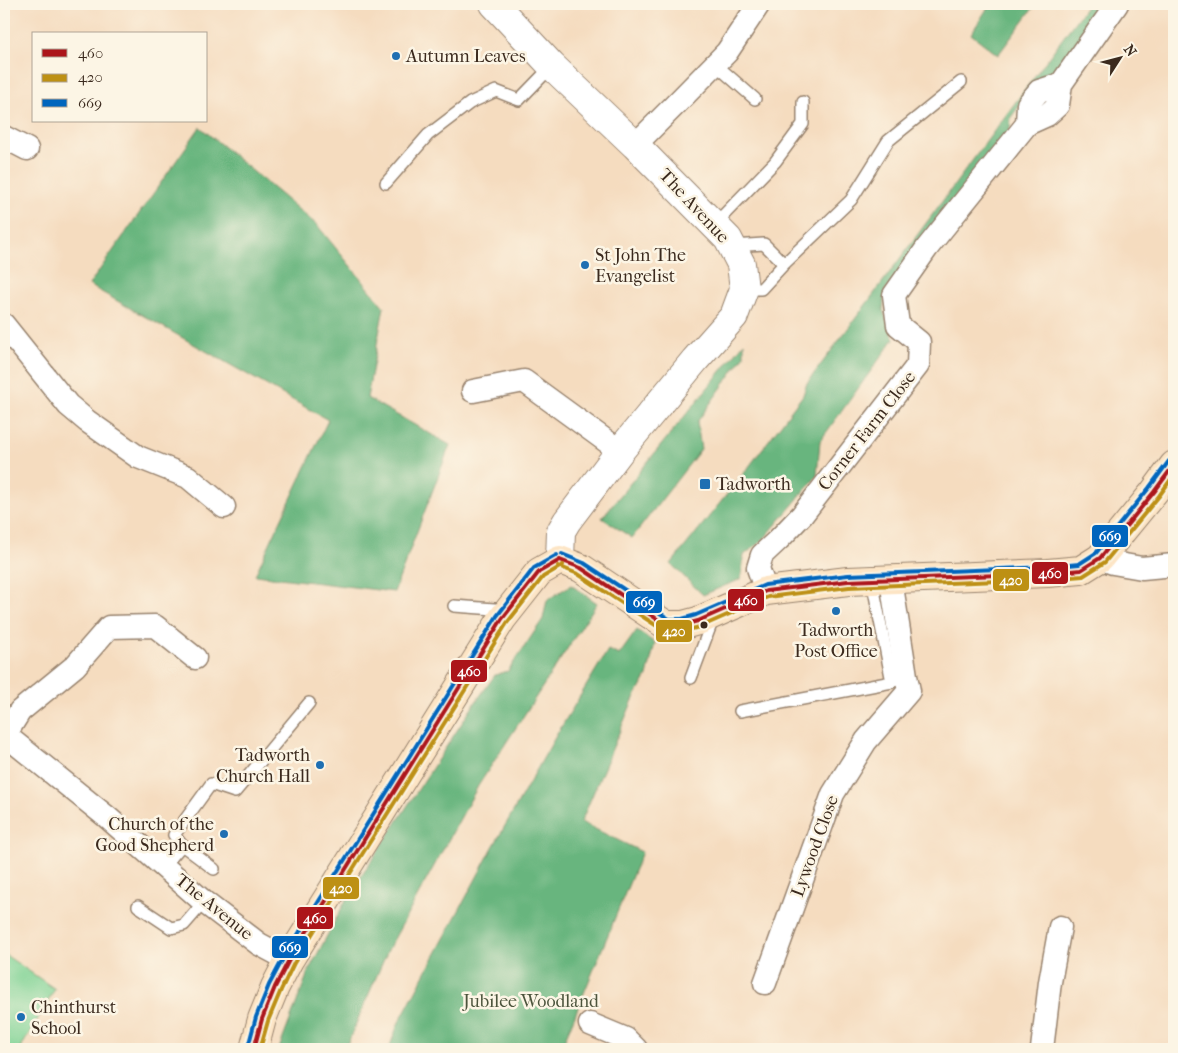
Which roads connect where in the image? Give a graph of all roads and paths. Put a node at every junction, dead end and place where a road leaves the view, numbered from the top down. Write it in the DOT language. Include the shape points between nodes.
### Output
graph roads {
  1 [pos="494,4"];
  2 [pos="759,4"];
  3 [pos="1117,4"];
  4 [pos="715,64"];
  5 [pos="552,66"];
  6 [pos="961,82"];
  7 [pos="755,99"];
  8 [pos="803,102"];
  9 [pos="4,137"];
  10 [pos="634,145"];
  11 [pos="27,149"];
  12 [pos="386,183"];
  13 [pos="714,225"];
  14 [pos="732,246"];
  15 [pos="784,264"];
  16 [pos="744,289"];
  17 [pos="4,325"];
  18 [pos="473,391"];
  19 [pos="620,451"];
  20 [pos="1174,465"];
  21 [pos="224,507"];
  22 [pos="1100,558"];
  23 [pos="571,564"];
  24 [pos="1174,565"];
  25 [pos="882,580"];
  26 [pos="766,590"];
  27 [pos="454,606"];
  28 [pos="510,610"];
  29 [pos="715,612"];
  30 [pos="194,658"];
  31 [pos="691,678"];
  32 [pos="309,703"];
  33 [pos="740,711"];
  34 [pos="5,734"];
  35 [pos="182,845"];
  36 [pos="164,866"];
  37 [pos="214,869"];
  38 [pos="204,902"];
  39 [pos="138,906"];
  40 [pos="1060,927"];
  41 [pos="289,960"];
  42 [pos="765,983"];
  43 [pos="590,1024"];
  44 [pos="254,1049"];
  45 [pos="636,1049"];
  46 [pos="1042,1049"];
  1 -- 5 [label="street, The Avenue"];
  2 -- 4 [label="street" via="727,52"];
  3 -- 26 [label="street, Corner Farm Close" via="1061,84 1039,91 1028,104 1027,124 894,294 898,325 919,342 918,365 802,514 762,555 758,568"];
  4 -- 7 [label="lane"];
  4 -- 10 [label="street"];
  5 -- 10 [label="street, The Avenue"];
  5 -- 12 [label="lane" via="520,100 496,91 470,103 428,135"];
  6 -- 15 [label="lane" via="888,141 851,200"];
  8 -- 13 [label="lane" via="803,124 775,162"];
  9 -- 11 [label="street"];
  10 -- 13 [label="street, The Avenue"];
  13 -- 14 [label="street, The Avenue"];
  14 -- 15 [label="lane" via="764,244"];
  14 -- 16 [label="street, The Avenue" via="741,264"];
  15 -- 16 [label="lane" via="761,289"];
  16 -- 19 [label="street, The Avenue" via="734,316"];
  17 -- 21 [label="street" via="68,405 87,421 138,457 188,478"];
  18 -- 19 [label="street" via="524,381"];
  19 -- 23 [label="street, The Avenue" via="561,531"];
  20 -- 22 [label="main road"];
  22 -- 24 [label="street" via="1142,568"];
  22 -- 25 [label="main road" via="1081,570 1073,571"];
  23 -- 28 [label="main road" via="539,572"];
  23 -- 29 [label="main road" via="668,625 698,621"];
  25 -- 26 [label="main road"];
  25 -- 33 [label="lane" via="892,682"];
  25 -- 42 [label="street, Lywood Close" via="910,691 866,741 832,794"];
  26 -- 29 [label="main road"];
  27 -- 28 [label="lane"];
  28 -- 41 [label="main road"];
  29 -- 31 [label="lane"];
  30 -- 34 [label="street" via="155,626 109,627 75,666 20,710"];
  32 -- 35 [label="lane" via="235,792 211,784 174,835"];
  34 -- 36 [label="street, The Avenue"];
  35 -- 36 [label="lane"];
  35 -- 37 [label="lane"];
  36 -- 38 [label="street, The Avenue"];
  38 -- 39 [label="lane" via="184,925 171,928"];
  38 -- 41 [label="street, The Avenue" via="259,944"];
  40 -- 46 [label="street"];
  41 -- 44 [label="main road" via="262,1019"];
  43 -- 45 [label="street" via="626,1038"];
}
